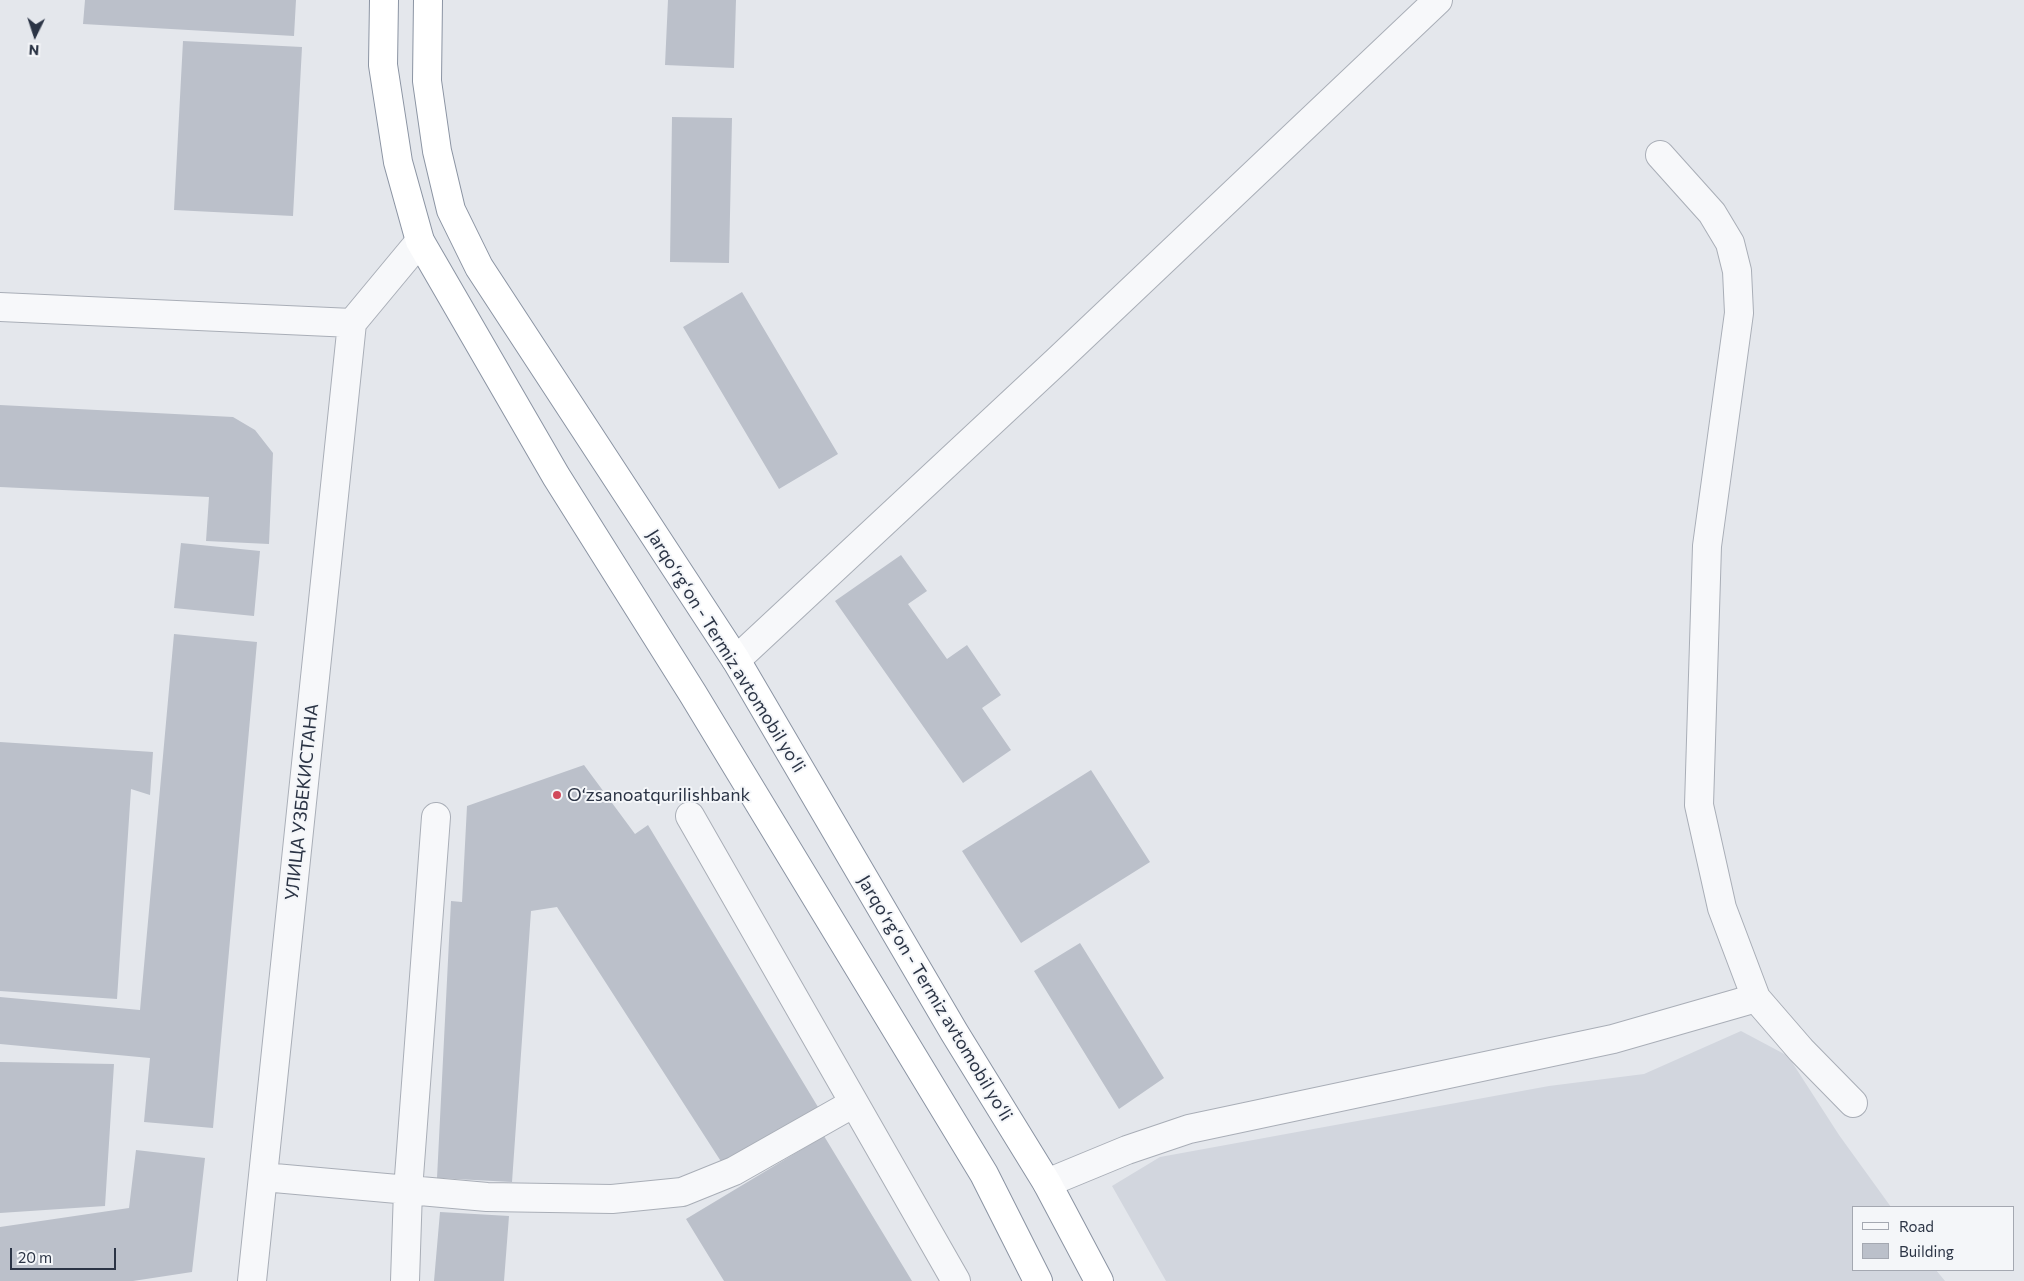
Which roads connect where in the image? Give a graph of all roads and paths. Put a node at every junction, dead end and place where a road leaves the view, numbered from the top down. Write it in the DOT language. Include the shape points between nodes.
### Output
graph roads {
  1 [pos="384,0"];
  2 [pos="428,0"];
  3 [pos="1438,0"];
  4 [pos="1660,155"];
  5 [pos="420,241"];
  6 [pos="0,307"];
  7 [pos="352,324"];
  8 [pos="736,660"];
  9 [pos="436,816"];
  10 [pos="690,816"];
  11 [pos="1756,998"];
  12 [pos="854,1103"];
  13 [pos="1853,1103"];
  14 [pos="263,1178"];
  15 [pos="1047,1183"];
  16 [pos="408,1190"];
  17 [pos="252,1281"];
  18 [pos="405,1281"];
  19 [pos="956,1281"];
  20 [pos="1038,1281"];
  21 [pos="1099,1281"];
  1 -- 5 [label="highway" via="383,65 398,162"];
  2 -- 8 [label="highway, Jarqoʻrgʻon - Termiz avtomobil yoʻli" via="428,81 437,151 451,210 479,267"];
  3 -- 8 [label="street"];
  4 -- 11 [label="street" via="1712,214 1730,243 1737,271 1739,314 1707,546 1699,805 1722,908"];
  5 -- 7 [label="street"];
  5 -- 20 [label="highway" via="556,476 694,694 984,1174"];
  6 -- 7 [label="street"];
  7 -- 14 [label="street, УЛИЦА УЗБЕКИСТАНА"];
  8 -- 15 [label="highway, Jarqoʻrgʻon - Termiz avtomobil yoʻli" via="954,1032"];
  9 -- 16 [label="street"];
  10 -- 12 [label="street"];
  11 -- 13 [label="street"];
  11 -- 15 [label="street" via="1613,1039 1189,1129"];
  12 -- 16 [label="street" via="734,1171 682,1192 612,1200 487,1197"];
  12 -- 19 [label="street"];
  14 -- 16 [label="street"];
  14 -- 17 [label="street, УЛИЦА УЗБЕКИСТАНА"];
  15 -- 21 [label="highway, Jarqoʻrgʻon - Termiz avtomobil yoʻli"];
  16 -- 18 [label="street"];
}
